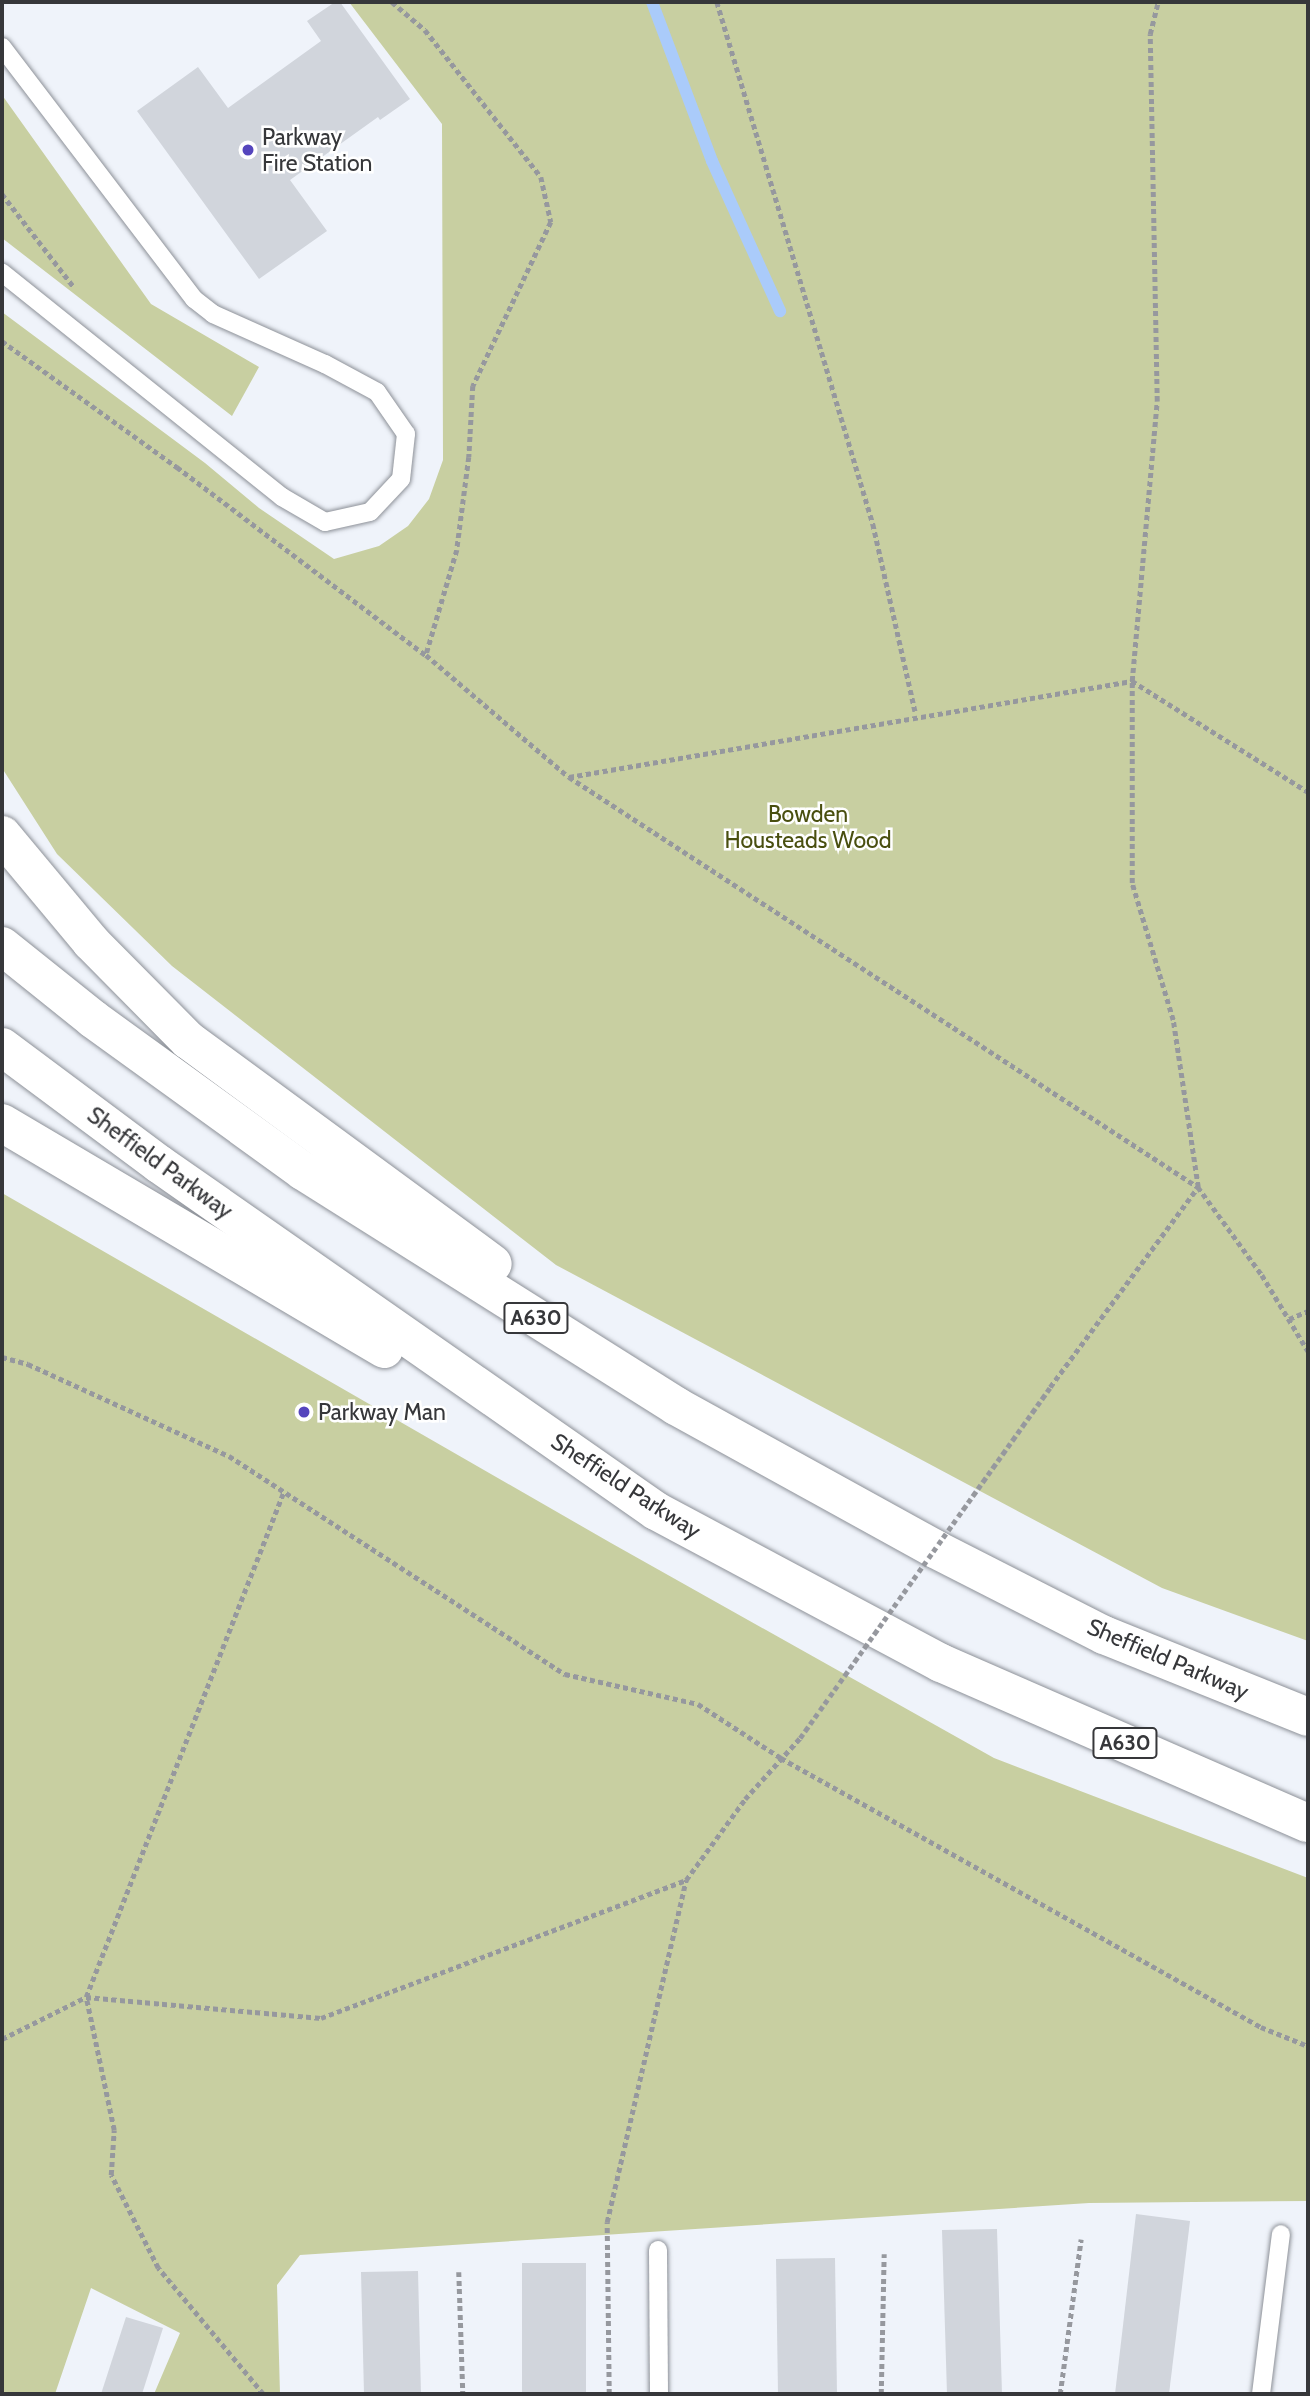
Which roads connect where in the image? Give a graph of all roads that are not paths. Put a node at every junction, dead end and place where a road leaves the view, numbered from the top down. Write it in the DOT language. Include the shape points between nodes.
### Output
graph roads {
  1 [pos="2,47"];
  2 [pos="2,273"];
  3 [pos="2,835"];
  4 [pos="2,946"];
  5 [pos="2,1047"];
  6 [pos="2,1123"];
  7 [pos="676,1406"];
  8 [pos="656,1511"];
  9 [pos="1308,1717"];
  10 [pos="1308,1823"];
  11 [pos="1281,2234"];
  12 [pos="658,2250"];
  13 [pos="659,2394"];
  14 [pos="1261,2394"];
  1 -- 2 [label="lane" via="194,299 214,314 377,392 406,434 401,479 370,512 325,522 282,496"];
  3 -- 7 [label="highway" via="91,942 188,1040 429,1215"];
  4 -- 7 [label="highway, Sheffield Parkway / A630" via="104,1027 303,1171"];
  5 -- 8 [label="highway, Sheffield Parkway / A630" via="159,1164"];
  6 -- 8 [label="highway"];
  7 -- 9 [label="highway, Sheffield Parkway / A630" via="935,1549 1104,1635"];
  8 -- 10 [label="highway, Sheffield Parkway / A630" via="941,1663"];
  11 -- 14 [label="lane"];
  12 -- 13 [label="lane"];
}
